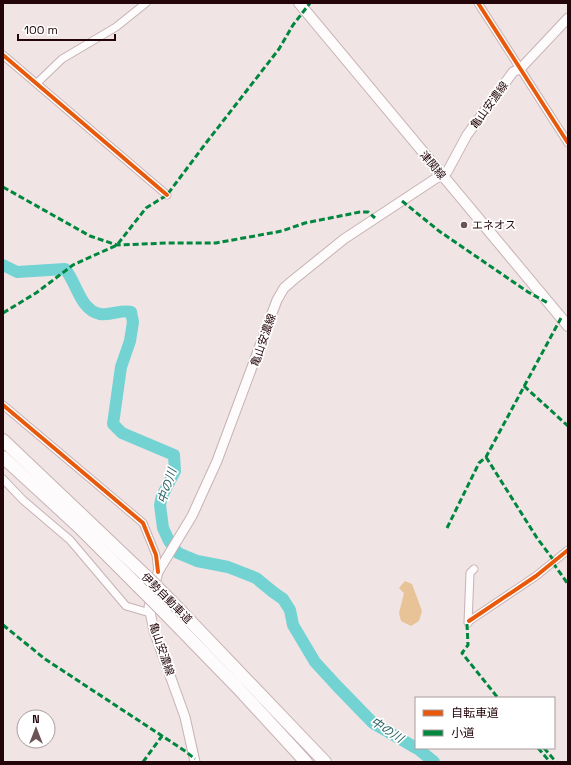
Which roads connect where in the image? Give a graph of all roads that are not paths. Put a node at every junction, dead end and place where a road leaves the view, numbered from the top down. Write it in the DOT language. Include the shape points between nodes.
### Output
graph roads {
  1 [pos="146,3"];
  2 [pos="299,3"];
  3 [pos="478,3"];
  4 [pos="568,18"];
  5 [pos="3,55"];
  6 [pos="521,68"];
  7 [pos="37,83"];
  8 [pos="568,143"];
  9 [pos="441,174"];
  10 [pos="167,195"];
  11 [pos="568,326"];
  12 [pos="3,405"];
  13 [pos="3,440"];
  14 [pos="3,457"];
  15 [pos="3,479"];
  16 [pos="568,550"];
  17 [pos="474,569"];
  18 [pos="158,572"];
  19 [pos="150,613"];
  20 [pos="196,761"];
  21 [pos="306,762"];
  22 [pos="325,762"];
  1 -- 7 [label="street" via="116,27 62,59"];
  2 -- 9 [label="main road, 津関線"];
  3 -- 6 [label="street"];
  4 -- 6 [label="main road, 亀山安濃線"];
  5 -- 7 [label="street"];
  6 -- 8 [label="street"];
  6 -- 9 [label="main road, 亀山安濃線" via="513,72 501,87 467,135 447,172"];
  7 -- 10 [label="street"];
  9 -- 11 [label="main road, 津関線"];
  9 -- 18 [label="main road, 亀山安濃線" via="344,239 284,288 277,300 200,502"];
  12 -- 18 [label="street" via="143,523 156,555"];
  13 -- 22 [label="highway, 伊勢自動車道, bridge" via="147,577"];
  14 -- 21 [label="highway, 伊勢自動車道, bridge" via="79,527 164,612 237,686"];
  15 -- 19 [label="street" via="23,500 70,540 126,606"];
  16 -- 17 [label="street" via="536,576 468,623 470,573"];
  18 -- 19 [label="main road, 亀山安濃線" via="149,607"];
  19 -- 20 [label="main road, 亀山安濃線" via="177,690"];
}
